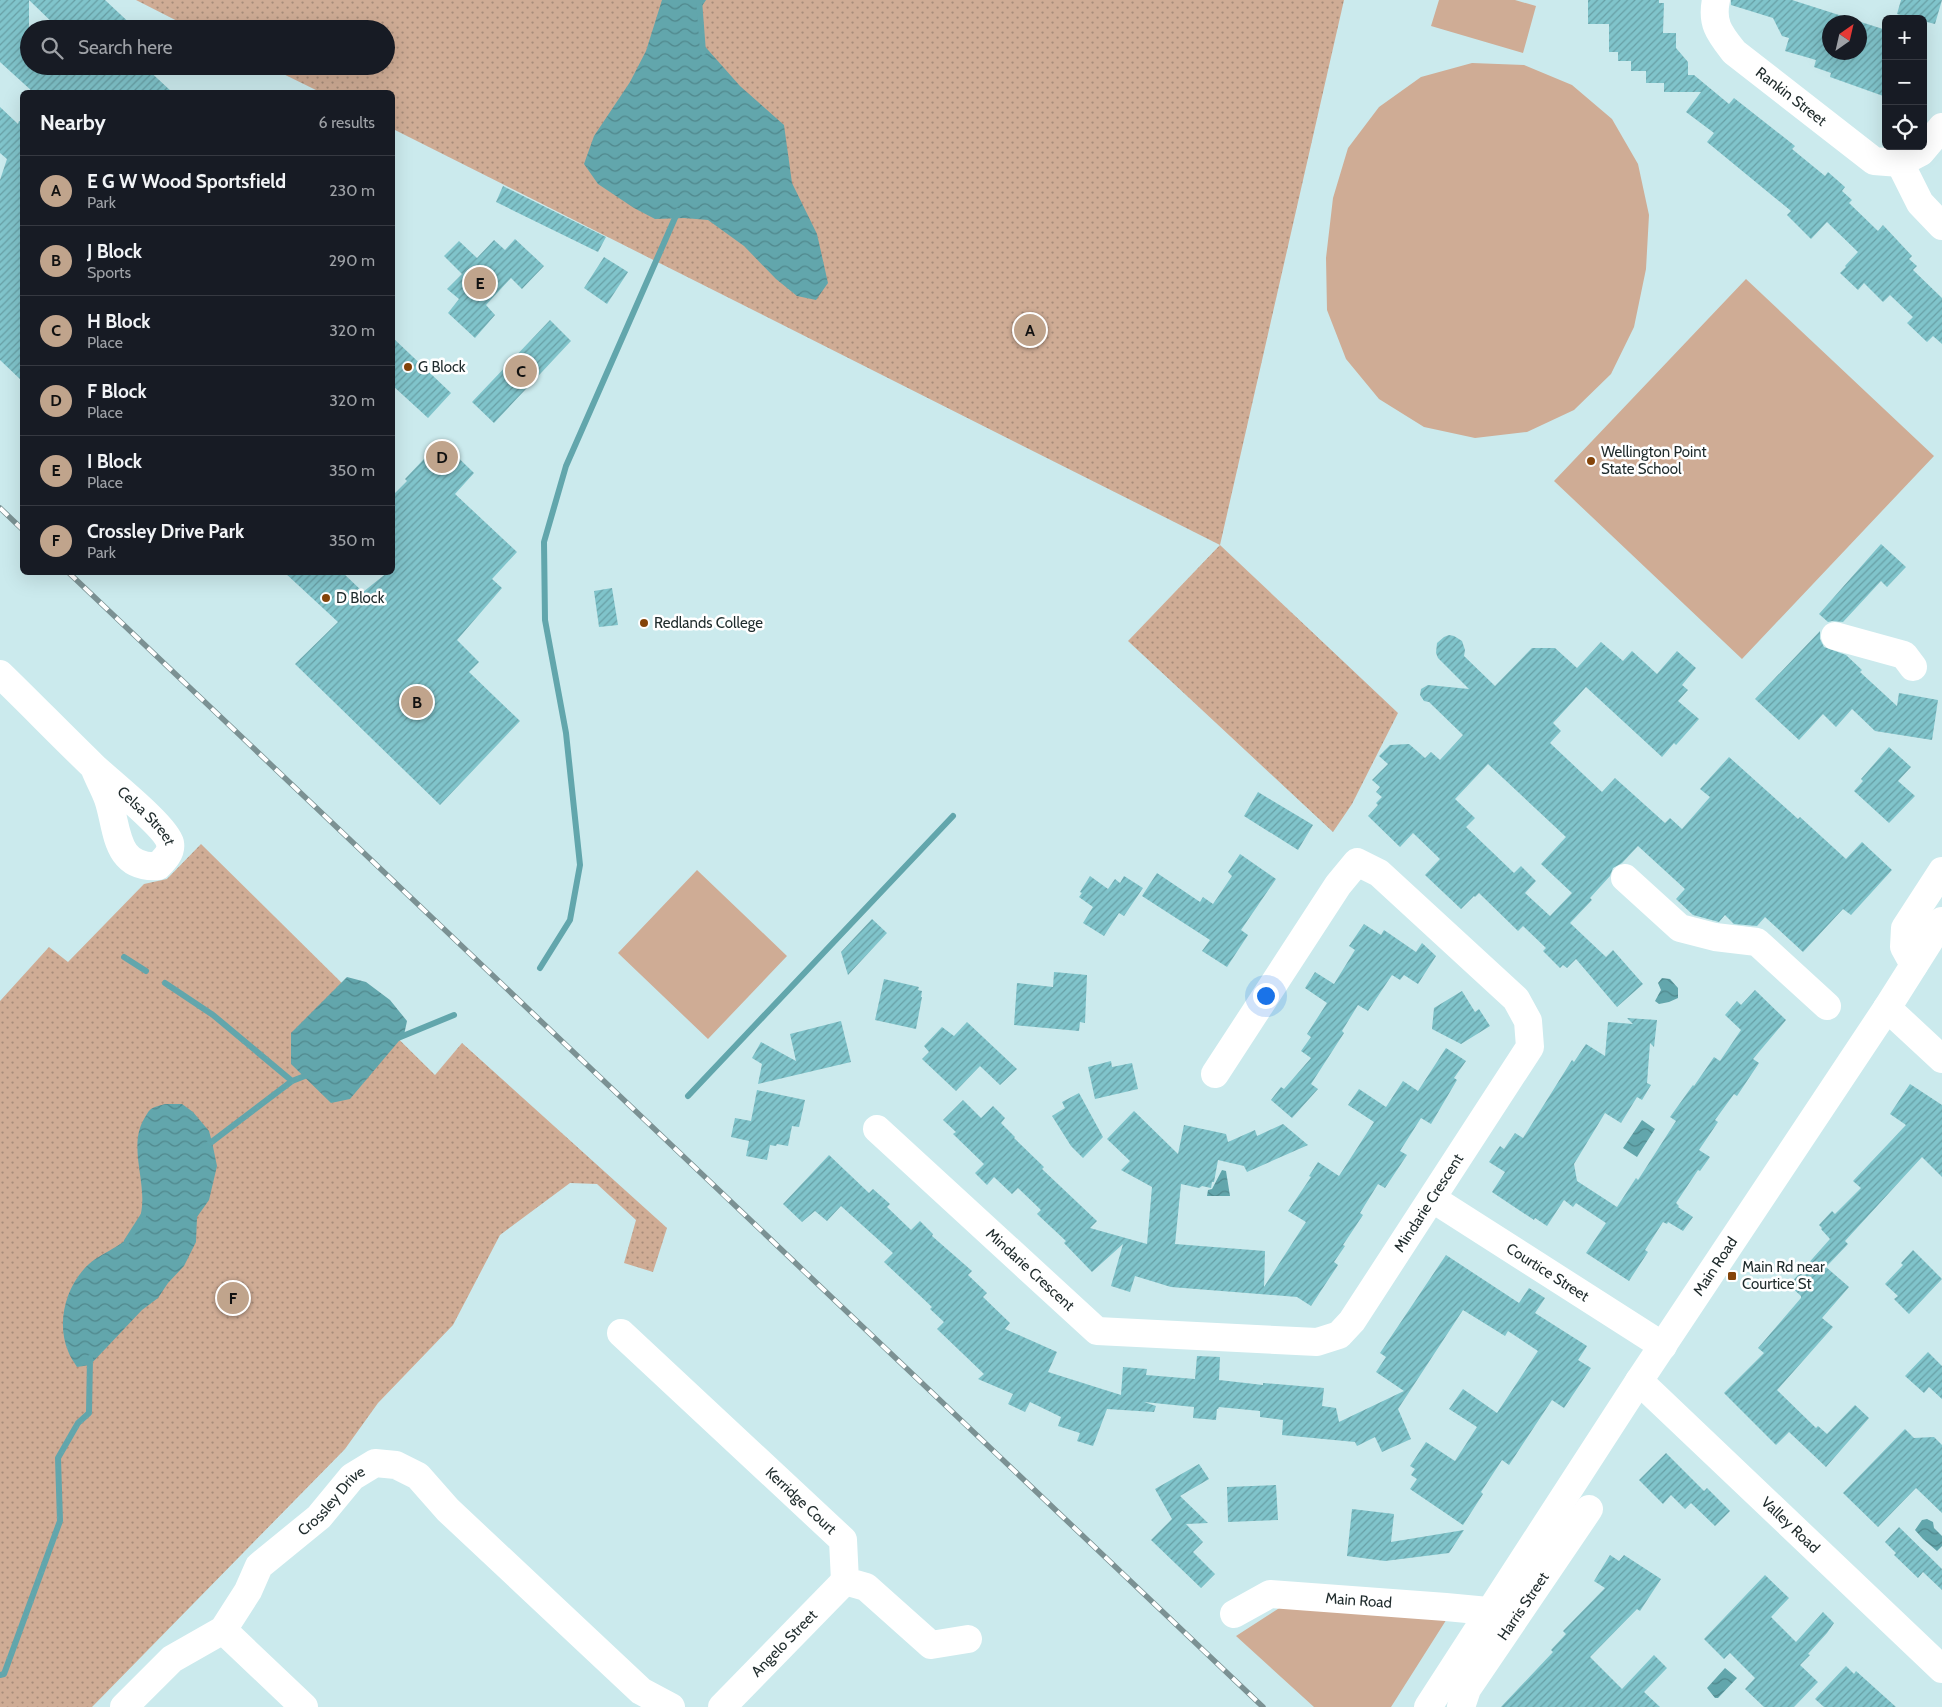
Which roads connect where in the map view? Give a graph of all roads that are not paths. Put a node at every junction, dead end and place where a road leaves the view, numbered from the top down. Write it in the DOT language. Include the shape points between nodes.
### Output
graph roads {
  1 [pos="1716,0"];
  2 [pos="1942,127"];
  3 [pos="1900,163"];
  4 [pos="1942,226"];
  5 [pos="1835,636"];
  6 [pos="1913,668"];
  7 [pos="0,674"];
  8 [pos="94,767"];
  9 [pos="1942,871"];
  10 [pos="1625,878"];
  11 [pos="1942,921"];
  12 [pos="1914,965"];
  13 [pos="1827,1006"];
  14 [pos="1887,1008"];
  15 [pos="1942,1059"];
  16 [pos="1215,1074"];
  17 [pos="877,1129"];
  18 [pos="1433,1198"];
  19 [pos="622,1333"];
  20 [pos="1663,1346"];
  21 [pos="1639,1381"];
  22 [pos="1589,1508"];
  23 [pos="845,1581"];
  24 [pos="1488,1612"];
  25 [pos="1234,1614"];
  26 [pos="223,1630"];
  27 [pos="968,1639"];
  28 [pos="1942,1669"];
  29 [pos="124,1707"];
  30 [pos="304,1707"];
  31 [pos="671,1707"];
  32 [pos="722,1707"];
  33 [pos="1428,1707"];
  34 [pos="1461,1707"];
  1 -- 3 [label="street, Rankin Street" via="1717,31 1734,52 1874,162"];
  2 -- 3 [label="street" via="1921,152"];
  3 -- 4 [label="street" via="1920,203"];
  5 -- 6 [label="street" via="1904,655"];
  7 -- 8 [label="street"];
  9 -- 12 [label="street" via="1905,928 1904,947"];
  10 -- 13 [label="street" via="1680,928 1715,937 1757,942"];
  11 -- 12 [label="street, Main Road"];
  12 -- 14 [label="street, Main Road"];
  14 -- 15 [label="street"];
  14 -- 20 [label="street, Main Road"];
  16 -- 18 [label="street, Mindarie Crescent" via="1338,885 1357,862 1379,873 1516,999 1528,1021 1530,1047"];
  17 -- 18 [label="street, Mindarie Crescent" via="1097,1331 1316,1342 1339,1335 1352,1321"];
  18 -- 20 [label="street, Courtice Street"];
  19 -- 23 [label="street, Kerridge Court" via="843,1540"];
  20 -- 21 [label="street, Main Road"];
  21 -- 24 [label="street, Main Road"];
  21 -- 28 [label="street, Valley Road"];
  22 -- 34 [label="street, Harris Street" via="1467,1689"];
  23 -- 27 [label="street" via="866,1587 931,1645"];
  23 -- 32 [label="street, Angelo Street"];
  24 -- 25 [label="street, Main Road" via="1446,1606 1270,1594"];
  24 -- 33 [label="street, Main Road"];
  26 -- 29 [label="street, Crossley Drive" via="172,1659"];
  26 -- 30 [label="street"];
  26 -- 31 [label="street, Crossley Drive" via="259,1566 319,1517 352,1477 375,1463 396,1466 418,1476 448,1510 641,1691"];
}
